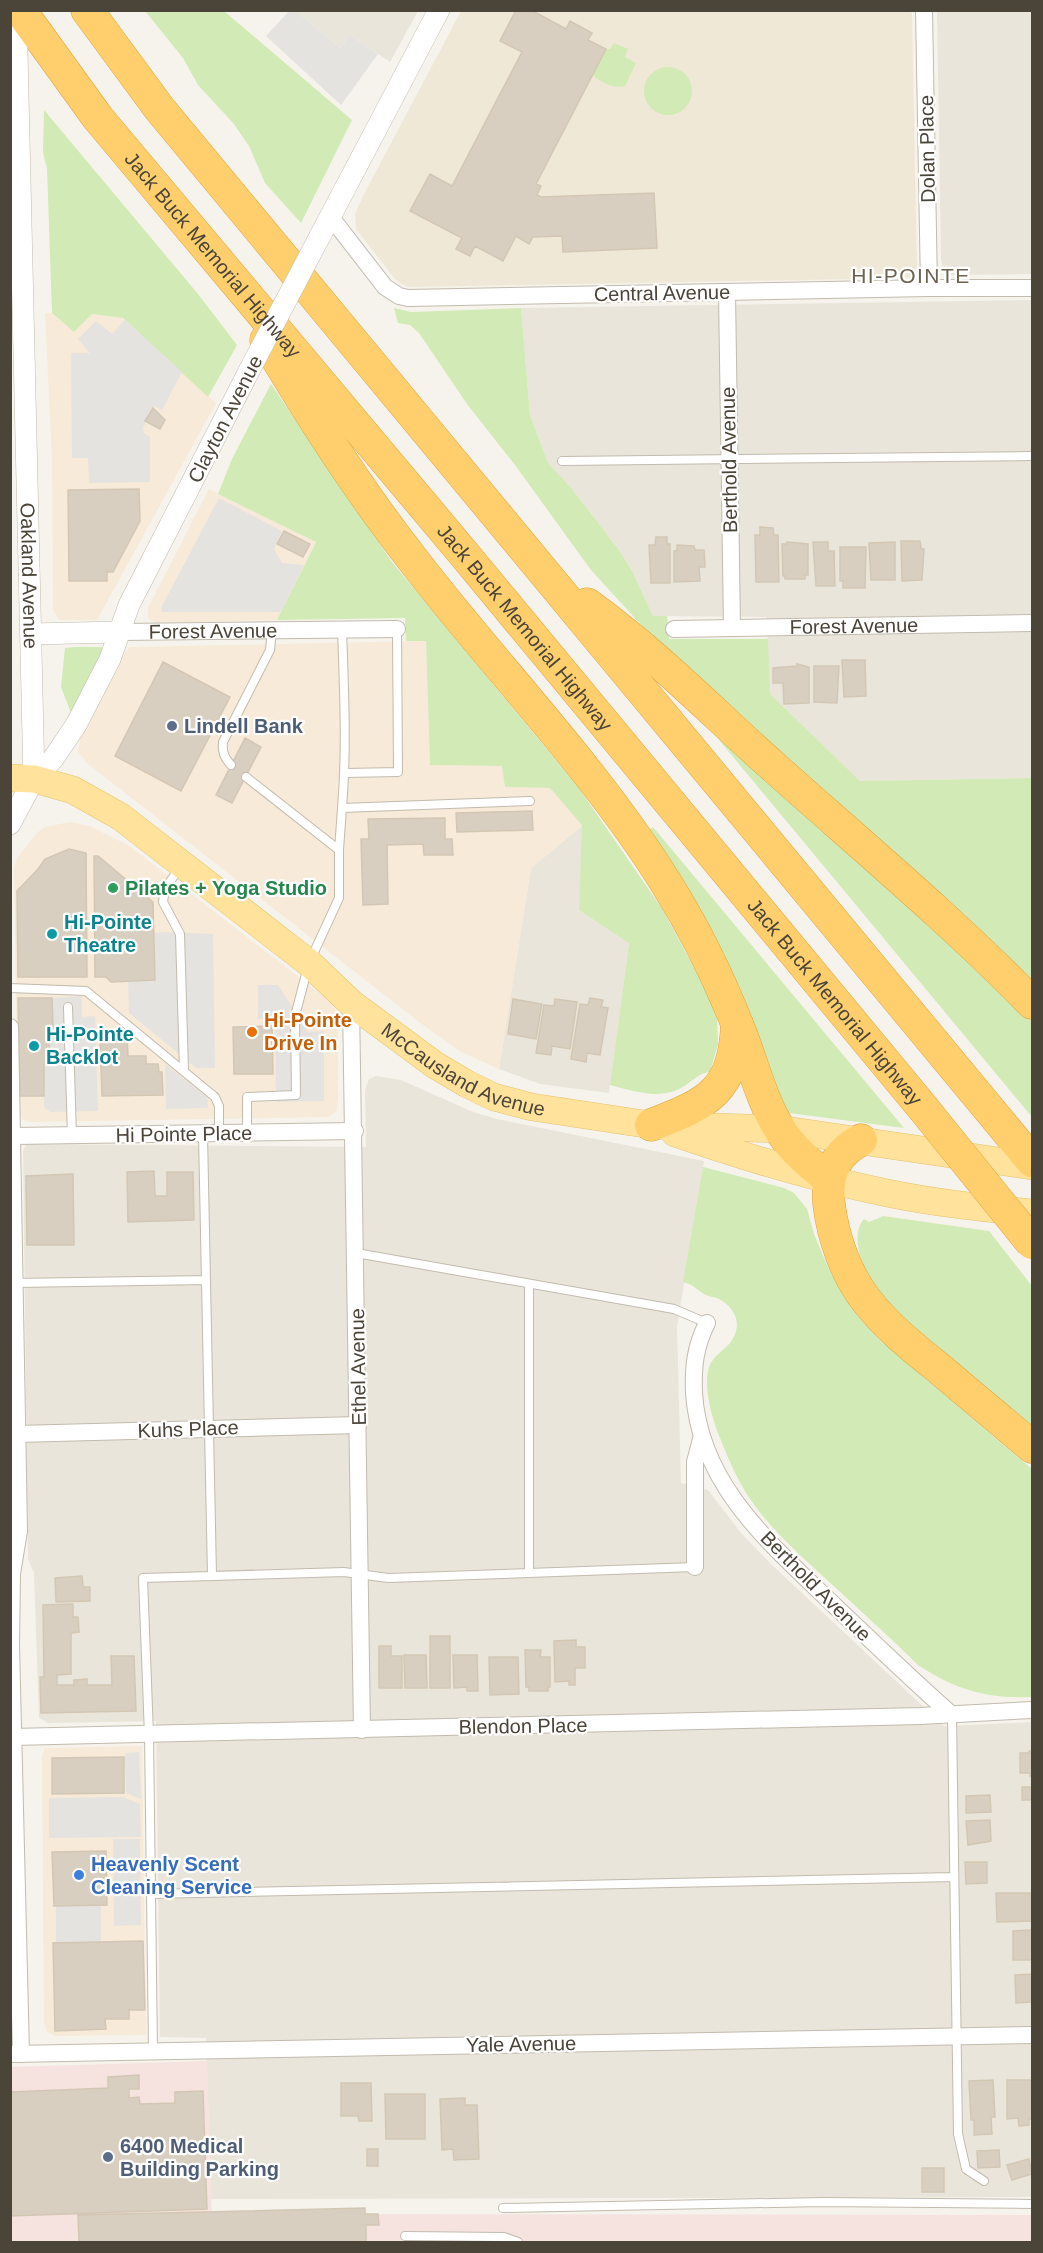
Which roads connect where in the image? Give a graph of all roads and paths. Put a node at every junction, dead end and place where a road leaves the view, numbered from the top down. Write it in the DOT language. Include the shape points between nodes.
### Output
graph roads {
  1 [pos="18,10"];
  2 [pos="87,10"];
  3 [pos="439,10"];
  4 [pos="924,10"];
  5 [pos="330,216"];
  6 [pos="220,262"];
  7 [pos="929,288"];
  8 [pos="1032,288"];
  9 [pos="727,292"];
  10 [pos="1032,456"];
  11 [pos="729,459"];
  12 [pos="562,461"];
  13 [pos="546,575"];
  14 [pos="1032,623"];
  15 [pos="732,628"];
  16 [pos="342,629"];
  17 [pos="397,629"];
  18 [pos="674,629"];
  19 [pos="272,630"];
  20 [pos="119,632"];
  21 [pos="31,634"];
  22 [pos="231,765"];
  23 [pos="345,772"];
  24 [pos="246,777"];
  25 [pos="22,778"];
  26 [pos="530,801"];
  27 [pos="342,808"];
  28 [pos="10,824"];
  29 [pos="339,850"];
  30 [pos="182,864"];
  31 [pos="309,963"];
  32 [pos="10,988"];
  33 [pos="351,1003"];
  34 [pos="1032,1003"];
  35 [pos="68,1007"];
  36 [pos="737,1023"];
  37 [pos="10,1028"];
  38 [pos="184,1071"];
  39 [pos="651,1125"];
  40 [pos="779,1129"];
  41 [pos="355,1131"];
  42 [pos="211,1133"];
  43 [pos="247,1133"];
  44 [pos="13,1136"];
  45 [pos="72,1136"];
  46 [pos="861,1140"];
  47 [pos="1032,1161"];
  48 [pos="1032,1166"];
  49 [pos="828,1179"];
  50 [pos="1032,1213"];
  51 [pos="1032,1243"];
  52 [pos="356,1253"];
  53 [pos="206,1280"];
  54 [pos="15,1283"];
  55 [pos="529,1284"];
  56 [pos="707,1323"];
  57 [pos="358,1425"];
  58 [pos="210,1429"];
  59 [pos="17,1434"];
  60 [pos="701,1439"];
  61 [pos="1032,1447"];
  62 [pos="13,1552"];
  63 [pos="695,1567"];
  64 [pos="529,1573"];
  65 [pos="360,1574"];
  66 [pos="212,1576"];
  67 [pos="11,1645"];
  68 [pos="1032,1710"];
  69 [pos="952,1715"];
  70 [pos="362,1730"];
  71 [pos="149,1734"];
  72 [pos="12,1737"];
  73 [pos="954,1877"];
  74 [pos="151,1894"];
  75 [pos="1032,2035"];
  76 [pos="957,2036"];
  77 [pos="153,2051"];
  78 [pos="16,2054"];
  79 [pos="984,2181"];
  80 [pos="1032,2204"];
  81 [pos="503,2208"];
  82 [pos="405,2236"];
  83 [pos="518,2242"];
  1 -- 6 [label="highway, Jack Buck Memorial Highway" via="98,118"];
  1 -- 21 [label="street, Oakland Avenue"];
  2 -- 13 [label="highway" via="167,117"];
  3 -- 5 [label="street, Clayton Avenue"];
  4 -- 7 [label="street, Dolan Place"];
  5 -- 9 [label="street, Central Avenue" via="385,287 408,298"];
  5 -- 20 [label="street, Clayton Avenue, bridge" via="129,605"];
  6 -- 36 [label="highway" via="297,393 374,509 609,801 665,881 707,954"];
  6 -- 51 [label="highway, Jack Buck Memorial Highway, bridge"];
  7 -- 8 [label="street, Central Avenue"];
  7 -- 9 [label="street, Central Avenue"];
  9 -- 11 [label="street, Berthold Avenue"];
  10 -- 11 [label="lane"];
  11 -- 12 [label="lane"];
  11 -- 15 [label="street, Berthold Avenue"];
  13 -- 34 [label="highway" via="643,648 992,961"];
  13 -- 47 [label="highway"];
  14 -- 15 [label="street, Forest Avenue"];
  15 -- 18 [label="street, Forest Avenue"];
  16 -- 17 [label="street, Forest Avenue"];
  16 -- 19 [label="street, Forest Avenue"];
  16 -- 23 [label="lane"];
  17 -- 23 [label="lane" via="398,772"];
  19 -- 20 [label="street, Forest Avenue"];
  19 -- 22 [label="lane" via="270,650 223,742 222,750"];
  20 -- 21 [label="street, Forest Avenue"];
  20 -- 25 [label="street, Clayton Avenue" via="110,659 76,726 53,759"];
  21 -- 25 [label="street, Oakland Avenue"];
  23 -- 27 [label="lane"];
  24 -- 29 [label="lane"];
  25 -- 28 [label="street, Clayton Avenue"];
  25 -- 30 [label="main road, McCausland Avenue" via="73,790 99,803"];
  26 -- 27 [label="lane"];
  27 -- 29 [label="lane"];
  29 -- 31 [label="lane" via="338,902"];
  30 -- 31 [label="main road, McCausland Avenue"];
  30 -- 38 [label="lane" via="165,889 163,902 180,934"];
  31 -- 33 [label="main road, McCausland Avenue"];
  31 -- 43 [label="lane" via="295,1016 296,1095 247,1096"];
  32 -- 38 [label="lane" via="86,990"];
  33 -- 39 [label="main road, McCausland Avenue" via="435,1065 494,1097 532,1107"];
  33 -- 41 [label="street, Ethel Avenue"];
  35 -- 45 [label="lane"];
  36 -- 39 [label="highway" via="734,1057 720,1087 699,1104"];
  36 -- 40 [label="highway"];
  37 -- 44 [label="street"];
  38 -- 42 [label="lane" via="215,1097 219,1106"];
  39 -- 40 [label="main road, McCausland Avenue"];
  39 -- 49 [label="main road, McCausland Avenue" via="747,1158"];
  40 -- 46 [label="main road, McCausland Avenue"];
  40 -- 49 [label="highway"];
  41 -- 43 [label="street, Hi Pointe Place"];
  41 -- 52 [label="street, Ethel Avenue"];
  42 -- 43 [label="street, Hi Pointe Place"];
  42 -- 45 [label="street, Hi Pointe Place"];
  42 -- 53 [label="lane"];
  44 -- 45 [label="street, Hi Pointe Place"];
  44 -- 54 [label="street"];
  46 -- 48 [label="main road, McCausland Avenue"];
  46 -- 49 [label="highway" via="839,1155"];
  49 -- 50 [label="main road, McCausland Avenue" via="888,1194"];
  49 -- 61 [label="highway" via="830,1207 842,1254 867,1301 897,1334"];
  52 -- 55 [label="lane"];
  52 -- 57 [label="street, Ethel Avenue"];
  53 -- 54 [label="lane"];
  53 -- 58 [label="lane"];
  54 -- 59 [label="street"];
  55 -- 56 [label="lane" via="674,1309"];
  55 -- 64 [label="lane"];
  56 -- 60 [label="street, Berthold Avenue" via="695,1352 693,1377"];
  57 -- 58 [label="street, Kuhs Place"];
  57 -- 65 [label="street, Ethel Avenue"];
  58 -- 59 [label="street, Kuhs Place"];
  58 -- 66 [label="lane"];
  59 -- 62 [label="street" via="18,1531"];
  60 -- 63 [label="street, Berthold Avenue" via="695,1462"];
  60 -- 69 [label="street, Berthold Avenue" via="736,1504 773,1546"];
  62 -- 67 [label="street"];
  63 -- 64 [label="lane"];
  64 -- 65 [label="lane" via="388,1578"];
  65 -- 66 [label="lane"];
  65 -- 70 [label="street, Ethel Avenue"];
  66 -- 71 [label="lane" via="143,1578"];
  67 -- 72 [label="street"];
  68 -- 69 [label="street, Blendon Place"];
  69 -- 70 [label="street, Blendon Place"];
  69 -- 73 [label="lane"];
  70 -- 71 [label="street, Blendon Place"];
  71 -- 72 [label="street, Blendon Place"];
  71 -- 74 [label="lane"];
  72 -- 78 [label="street"];
  73 -- 74 [label="lane"];
  73 -- 76 [label="lane"];
  74 -- 77 [label="lane"];
  75 -- 76 [label="street, Yale Avenue"];
  76 -- 77 [label="street, Yale Avenue"];
  76 -- 79 [label="lane" via="961,2154 966,2169"];
  77 -- 78 [label="street, Yale Avenue"];
  80 -- 81 [label="lane" via="824,2202"];
  82 -- 83 [label="lane" via="504,2236"];
}
